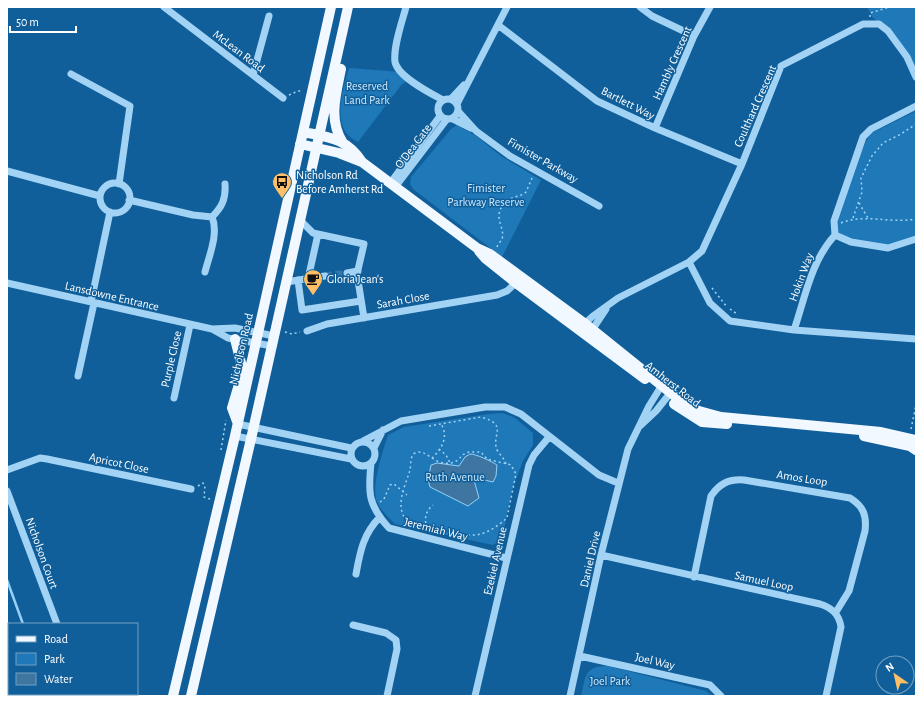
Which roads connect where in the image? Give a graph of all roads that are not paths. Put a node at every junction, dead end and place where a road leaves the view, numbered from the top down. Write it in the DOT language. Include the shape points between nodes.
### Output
graph roads {
  1 [pos="164,7"];
  2 [pos="331,7"];
  3 [pos="348,7"];
  4 [pos="406,7"];
  5 [pos="507,7"];
  6 [pos="640,7"];
  7 [pos="710,7"];
  8 [pos="269,16"];
  9 [pos="498,25"];
  10 [pos="344,27"];
  11 [pos="694,36"];
  12 [pos="70,74"];
  13 [pos="253,75"];
  14 [pos="916,77"];
  15 [pos="469,79"];
  16 [pos="424,90"];
  17 [pos="283,98"];
  18 [pos="451,99"];
  19 [pos="443,100"];
  20 [pos="438,106"];
  21 [pos="916,106"];
  22 [pos="458,107"];
  23 [pos="446,118"];
  24 [pos="655,128"];
  25 [pos="476,131"];
  26 [pos="302,132"];
  27 [pos="318,135"];
  28 [pos="343,143"];
  29 [pos="300,144"];
  30 [pos="316,148"];
  31 [pos="362,162"];
  32 [pos="742,164"];
  33 [pos="7,171"];
  34 [pos="119,184"];
  35 [pos="225,184"];
  36 [pos="393,184"];
  37 [pos="100,196"];
  38 [pos="129,200"];
  39 [pos="599,206"];
  40 [pos="110,212"];
  41 [pos="212,217"];
  42 [pos="300,220"];
  43 [pos="318,234"];
  44 [pos="835,235"];
  45 [pos="916,239"];
  46 [pos="690,262"];
  47 [pos="358,271"];
  48 [pos="205,272"];
  49 [pos="347,273"];
  50 [pos="325,276"];
  51 [pos="308,279"];
  52 [pos="298,280"];
  53 [pos="519,280"];
  54 [pos="286,282"];
  55 [pos="7,283"];
  56 [pos="361,301"];
  57 [pos="93,303"];
  58 [pos="364,318"];
  59 [pos="190,325"];
  60 [pos="586,329"];
  61 [pos="212,330"];
  62 [pos="794,330"];
  63 [pos="308,331"];
  64 [pos="258,332"];
  65 [pos="274,336"];
  66 [pos="235,339"];
  67 [pos="916,339"];
  68 [pos="256,343"];
  69 [pos="272,346"];
  70 [pos="78,376"];
  71 [pos="660,388"];
  72 [pos="669,395"];
  73 [pos="174,398"];
  74 [pos="238,424"];
  75 [pos="254,428"];
  76 [pos="637,429"];
  77 [pos="383,430"];
  78 [pos="235,436"];
  79 [pos="549,437"];
  80 [pos="913,437"];
  81 [pos="251,439"];
  82 [pos="363,441"];
  83 [pos="351,448"];
  84 [pos="374,448"];
  85 [pos="916,450"];
  86 [pos="351,459"];
  87 [pos="371,463"];
  88 [pos="361,465"];
  89 [pos="7,470"];
  90 [pos="369,480"];
  91 [pos="618,483"];
  92 [pos="191,489"];
  93 [pos="7,491"];
  94 [pos="380,518"];
  95 [pos="601,555"];
  96 [pos="506,558"];
  97 [pos="356,574"];
  98 [pos="694,577"];
  99 [pos="218,585"];
  100 [pos="836,612"];
  101 [pos="57,623"];
  102 [pos="353,625"];
  103 [pos="580,656"];
  104 [pos="173,696"];
  105 [pos="191,696"];
  106 [pos="197,696"];
  107 [pos="387,696"];
  108 [pos="475,696"];
  109 [pos="570,696"];
  110 [pos="721,696"];
  111 [pos="826,696"];
  1 -- 13 [label="street, McLean Road"];
  2 -- 26 [label="main road, Nicholson Road"];
  3 -- 10 [label="main road"];
  4 -- 16 [label="street" via="395,63 400,71"];
  5 -- 9 [label="street"];
  6 -- 11 [label="street" via="652,16"];
  7 -- 11 [label="street, Hambly Crescent"];
  8 -- 13 [label="street"];
  9 -- 15 [label="street"];
  9 -- 24 [label="street, Bartlett Way" via="597,101"];
  10 -- 27 [label="main road"];
  10 -- 28 [label="main road" via="345,46 334,100 334,115 338,134"];
  11 -- 24 [label="street, Hambly Crescent"];
  12 -- 34 [label="street" via="130,106"];
  13 -- 17 [label="street, McLean Road"];
  14 -- 32 [label="street, Coulthard Crescent" via="907,57 888,31 879,24 863,24 781,66"];
  15 -- 18 [label="street"];
  15 -- 22 [label="street"];
  16 -- 19 [label="street"];
  16 -- 20 [label="street"];
  18 -- 19 [label="street"];
  18 -- 22 [label="street"];
  19 -- 20 [label="street"];
  20 -- 23 [label="street"];
  21 -- 44 [label="street" via="871,129 863,138 834,225"];
  22 -- 23 [label="street"];
  22 -- 25 [label="street, Fimister Parkway"];
  23 -- 25 [label="street, Fimister Parkway"];
  23 -- 36 [label="street, O'Dea Gate"];
  24 -- 32 [label="street, Bartlett Way"];
  25 -- 39 [label="street, Fimister Parkway" via="510,156"];
  26 -- 27 [label="main road, Amherst Road"];
  26 -- 29 [label="main road, Nicholson Road"];
  27 -- 28 [label="main road, Amherst Road"];
  27 -- 30 [label="main road"];
  28 -- 31 [label="main road, Amherst Road" via="355,151"];
  29 -- 30 [label="main road, Amherst Road"];
  29 -- 64 [label="main road, Nicholson Road"];
  30 -- 31 [label="main road, Amherst Road"];
  30 -- 42 [label="main road"];
  31 -- 36 [label="main road, Amherst Road"];
  32 -- 46 [label="street, Coulthard Crescent" via="702,251"];
  33 -- 37 [label="street"];
  34 -- 37 [label="street" via="109,184"];
  34 -- 38 [label="street" via="127,189"];
  35 -- 41 [label="street" via="226,196 221,208"];
  36 -- 53 [label="main road, Amherst Road" via="477,248 485,258"];
  37 -- 40 [label="street" via="102,206"];
  38 -- 40 [label="street" via="128,205 120,212"];
  38 -- 41 [label="street"];
  40 -- 57 [label="street"];
  41 -- 48 [label="street" via="214,233"];
  42 -- 43 [label="street" via="313,233"];
  42 -- 54 [label="main road"];
  43 -- 47 [label="street" via="364,244"];
  43 -- 51 [label="street"];
  44 -- 45 [label="street" via="851,242 888,248"];
  44 -- 62 [label="street, Hokin Way" via="823,248"];
  46 -- 60 [label="street, Coulthard Crescent" via="618,298"];
  46 -- 62 [label="street" via="710,303 730,321"];
  47 -- 49 [label="street"];
  47 -- 56 [label="street"];
  50 -- 51 [label="street"];
  51 -- 52 [label="street"];
  52 -- 54 [label="street"];
  52 -- 56 [label="street" via="302,310"];
  53 -- 58 [label="street, Sarah Close" via="507,291 497,294"];
  53 -- 60 [label="main road, Amherst Road"];
  54 -- 65 [label="main road"];
  55 -- 57 [label="street, Lansdowne Entrance"];
  56 -- 58 [label="street"];
  57 -- 59 [label="street, Lansdowne Entrance"];
  57 -- 70 [label="street"];
  58 -- 63 [label="street, Sarah Close" via="327,324"];
  59 -- 61 [label="street, Lansdowne Entrance"];
  59 -- 73 [label="street, Purple Close"];
  60 -- 71 [label="main road, Amherst Road"];
  61 -- 64 [label="street, Lansdowne Entrance" via="235,328"];
  61 -- 66 [label="street, Lansdowne Entrance"];
  62 -- 67 [label="street"];
  64 -- 65 [label="street, Lansdowne Entrance"];
  64 -- 68 [label="main road, Nicholson Road"];
  65 -- 69 [label="main road"];
  66 -- 68 [label="street, Lansdowne Entrance"];
  66 -- 74 [label="main road" via="242,371 232,408"];
  68 -- 69 [label="street, Lansdowne Entrance"];
  68 -- 74 [label="main road, Nicholson Road"];
  69 -- 75 [label="main road"];
  71 -- 72 [label="main road, Amherst Road"];
  71 -- 76 [label="street, Daniel Drive"];
  72 -- 76 [label="street, Daniel Drive"];
  72 -- 80 [label="main road, Amherst Road" via="686,405 721,418"];
  72 -- 85 [label="main road, Amherst Road" via="684,411 702,422 855,434 910,446"];
  74 -- 75 [label="street"];
  74 -- 78 [label="main road, Nicholson Road"];
  75 -- 81 [label="main road"];
  75 -- 83 [label="street"];
  76 -- 91 [label="street, Daniel Drive"];
  77 -- 79 [label="street" via="401,421 485,407 505,407 521,414"];
  77 -- 82 [label="street"];
  77 -- 84 [label="street"];
  78 -- 81 [label="street"];
  78 -- 104 [label="main road, Nicholson Road"];
  79 -- 91 [label="street" via="598,475"];
  79 -- 96 [label="street, Ezekiel Avenue" via="529,465"];
  81 -- 86 [label="street"];
  81 -- 99 [label="main road"];
  82 -- 83 [label="street"];
  82 -- 84 [label="street" via="370,443"];
  83 -- 86 [label="street"];
  84 -- 87 [label="street" via="375,455"];
  86 -- 88 [label="street"];
  87 -- 88 [label="street"];
  87 -- 90 [label="street, Jeremiah Way"];
  88 -- 90 [label="street, Jeremiah Way"];
  89 -- 92 [label="street, Apricot Close" via="40,458"];
  90 -- 94 [label="street, Jeremiah Way" via="370,501"];
  91 -- 95 [label="street, Daniel Drive"];
  93 -- 101 [label="street, Nicholson Court"];
  94 -- 96 [label="street, Jeremiah Way" via="389,528"];
  94 -- 97 [label="street" via="370,527 362,541"];
  95 -- 98 [label="street, Samuel Loop"];
  95 -- 103 [label="street, Daniel Drive"];
  96 -- 108 [label="street, Ezekiel Avenue"];
  98 -- 100 [label="street, Samuel Loop" via="820,604"];
  98 -- 100 [label="street, Amos Loop" via="711,496 715,489 726,482 744,480 850,498 857,502 865,513 865,531 849,591"];
  99 -- 105 [label="main road"];
  99 -- 106 [label="main road" via="220,598"];
  100 -- 111 [label="street" via="840,620 840,631"];
  102 -- 107 [label="street" via="386,633 396,640 397,649"];
  103 -- 109 [label="street, Daniel Drive"];
  103 -- 110 [label="street, Joel Way" via="710,685"];
}
